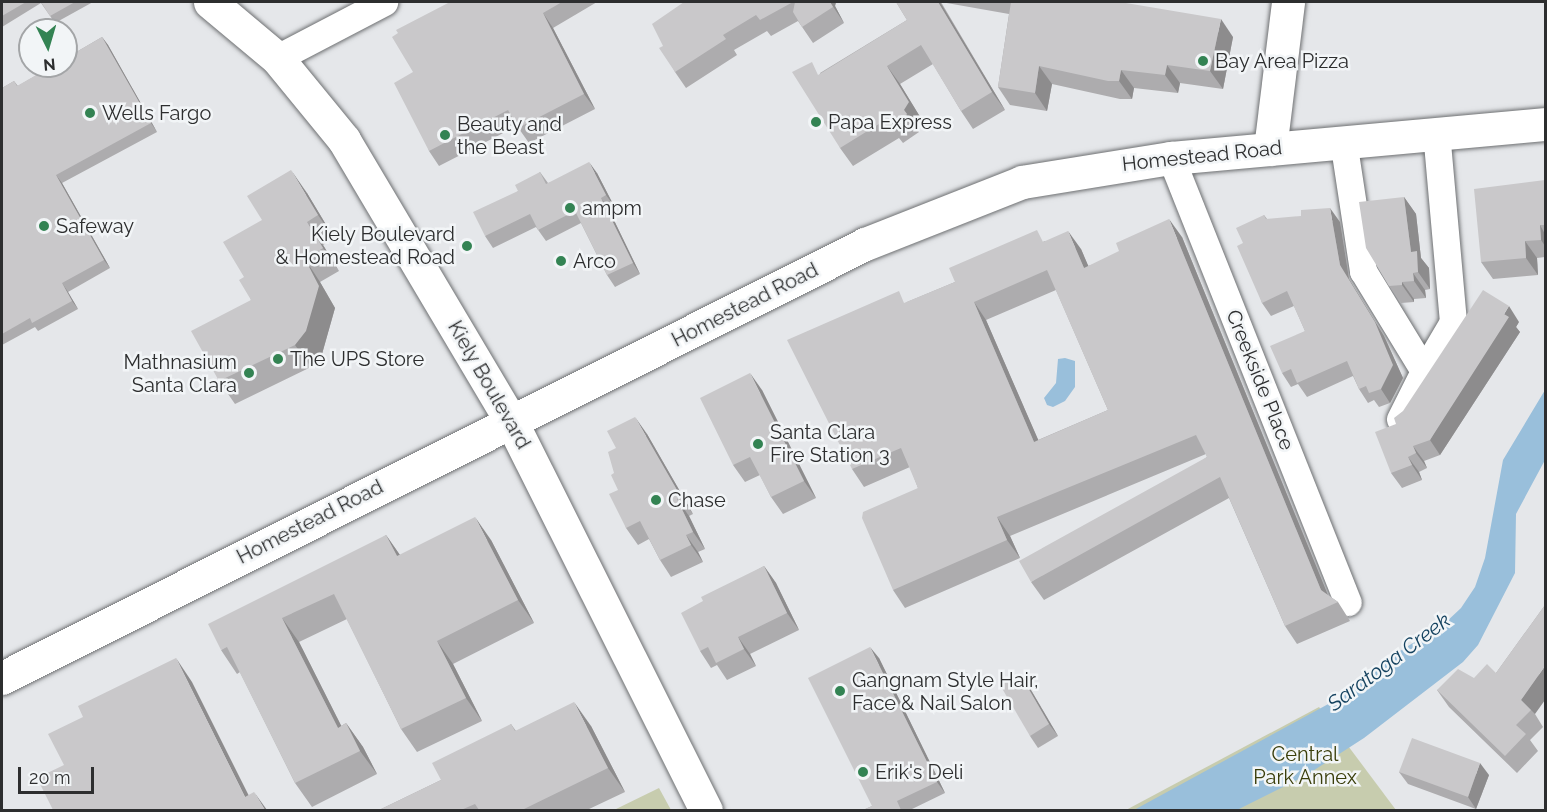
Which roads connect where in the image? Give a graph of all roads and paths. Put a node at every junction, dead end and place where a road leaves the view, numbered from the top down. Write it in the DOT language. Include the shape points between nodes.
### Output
graph roads {
  1 [pos="210,2"];
  2 [pos="384,2"];
  3 [pos="1287,2"];
  4 [pos="277,58"];
  5 [pos="1545,124"];
  6 [pos="1436,133"];
  7 [pos="1343,140"];
  8 [pos="1270,148"];
  9 [pos="1171,158"];
  10 [pos="1424,370"];
  11 [pos="1400,419"];
  12 [pos="512,423"];
  13 [pos="1348,602"];
  14 [pos="2,678"];
  15 [pos="706,810"];
  1 -- 4 [label="main road, Kiely Boulevard"];
  2 -- 4 [label="street"];
  3 -- 8 [label="main road"];
  4 -- 12 [label="main road, Kiely Boulevard" via="344,140"];
  5 -- 6 [label="main road, Homestead Road"];
  6 -- 7 [label="main road, Homestead Road"];
  6 -- 10 [label="street" via="1453,322"];
  7 -- 8 [label="main road, Homestead Road"];
  7 -- 10 [label="street" via="1363,271"];
  8 -- 9 [label="main road, Homestead Road"];
  9 -- 12 [label="main road, Homestead Road" via="1022,182 951,208 865,244"];
  9 -- 13 [label="street, Creekside Place"];
  10 -- 11 [label="street"];
  12 -- 14 [label="main road, Homestead Road"];
  12 -- 15 [label="main road, Kiely Boulevard"];
}
